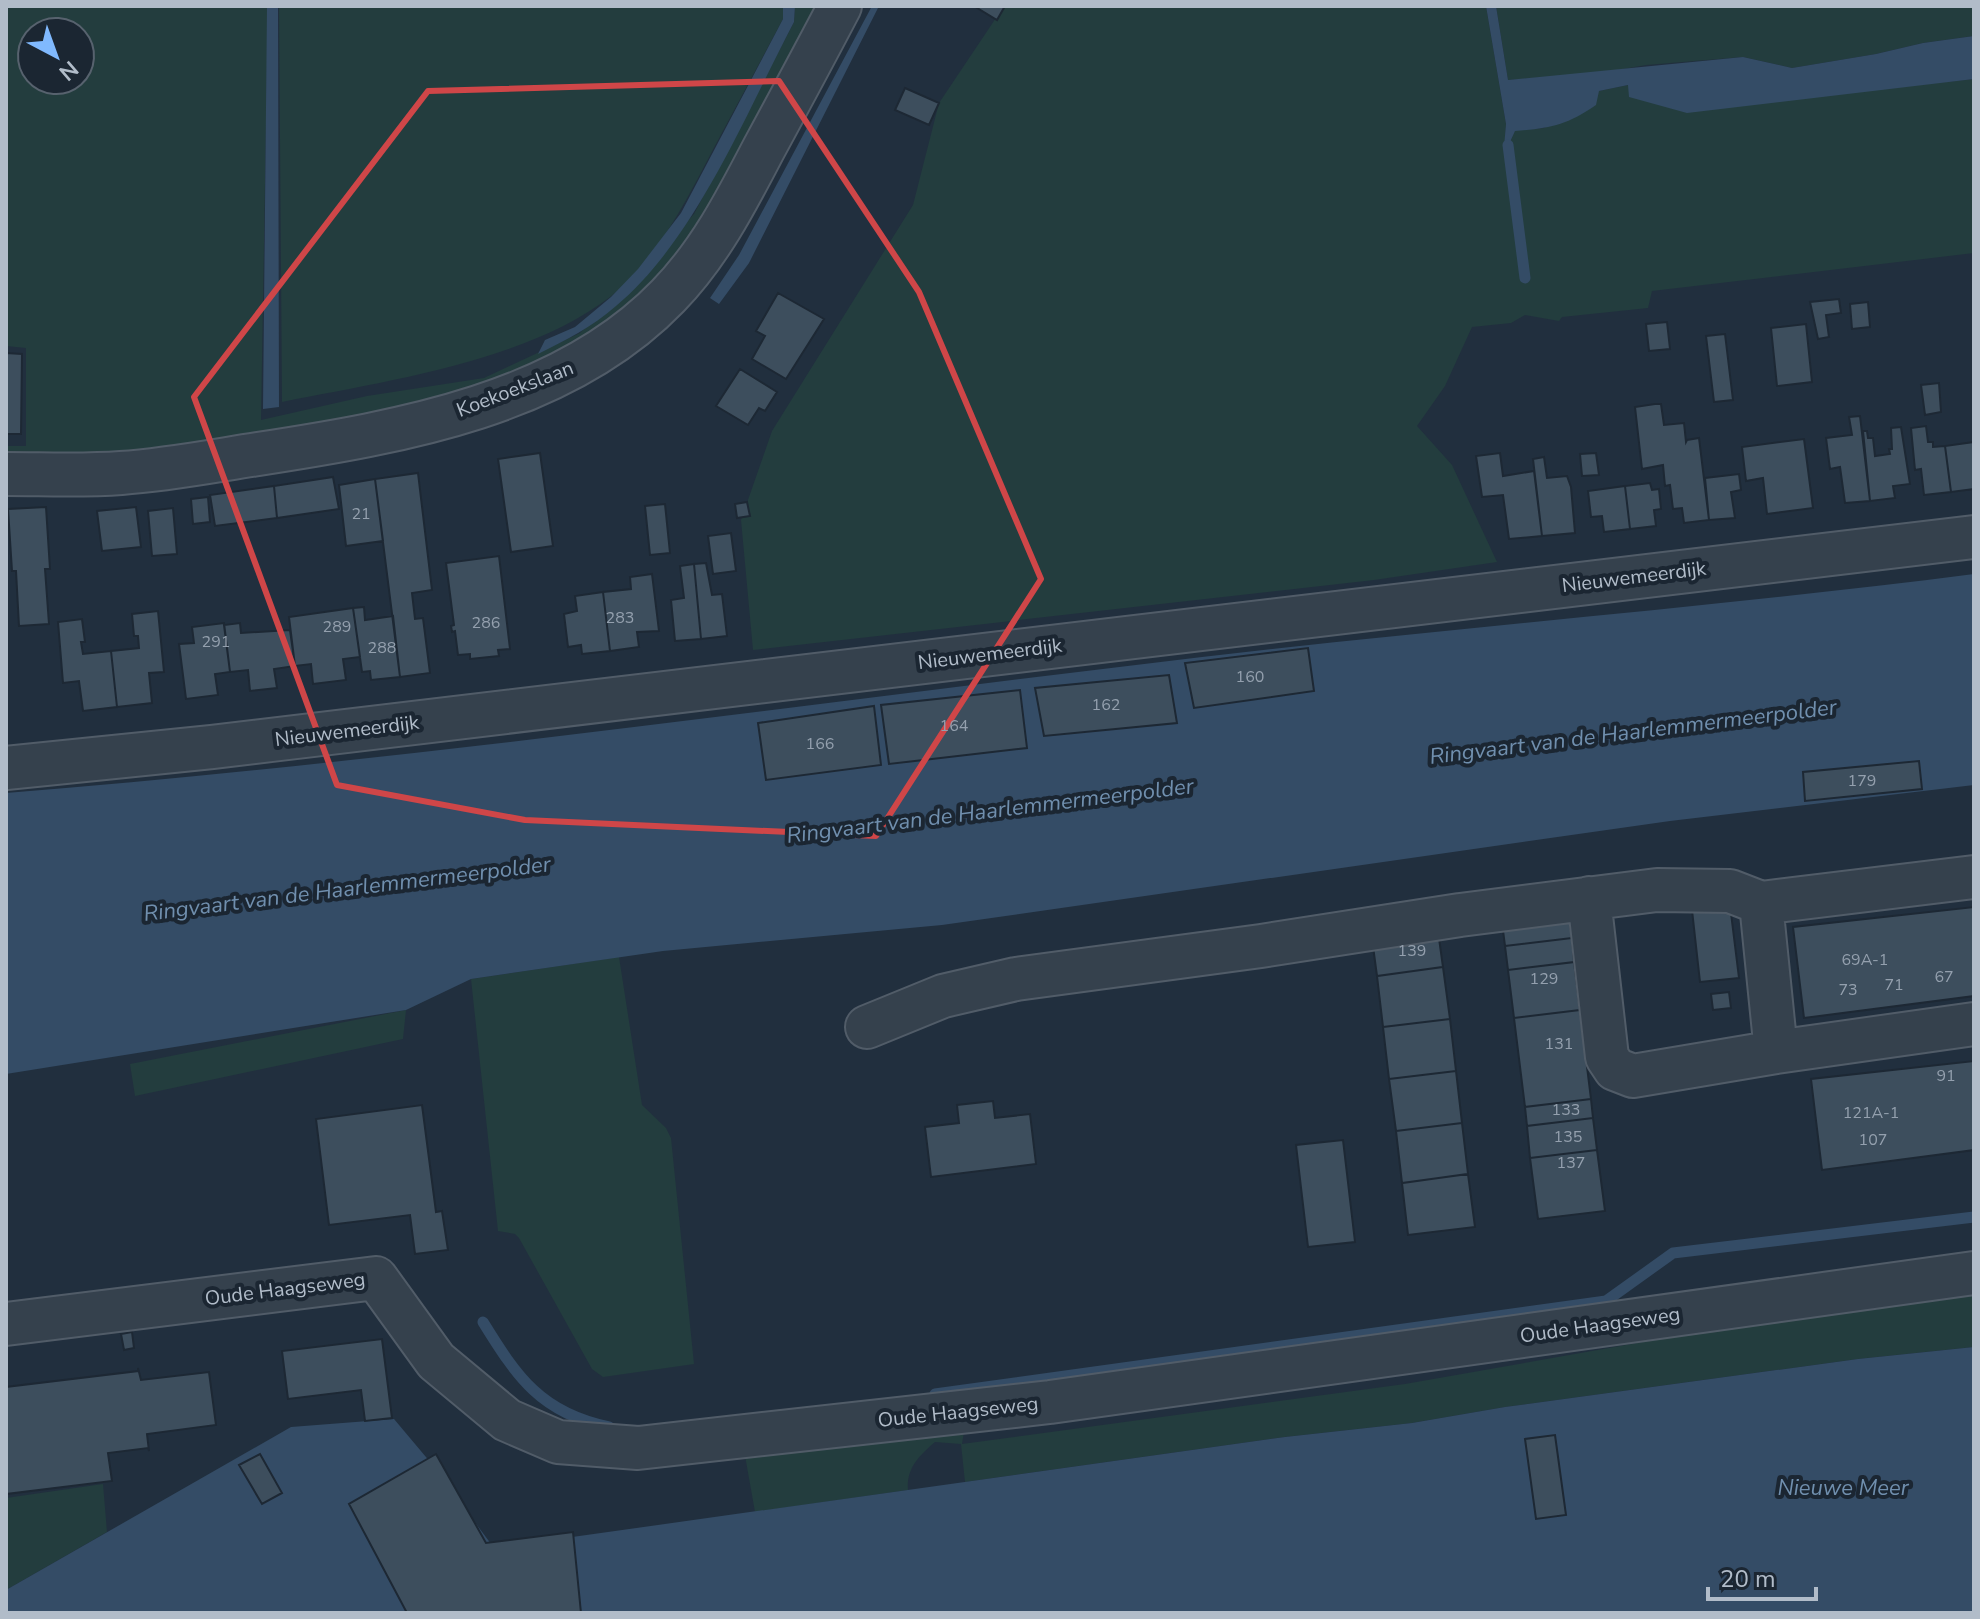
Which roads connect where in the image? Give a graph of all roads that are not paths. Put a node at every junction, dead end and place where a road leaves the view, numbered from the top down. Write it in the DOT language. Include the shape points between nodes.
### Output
graph roads {
  1 [pos="840,6"];
  2 [pos="6,474"];
  3 [pos="1974,537"];
  4 [pos="6,768"];
  5 [pos="1974,877"];
  6 [pos="1589,898"];
  7 [pos="1761,903"];
  8 [pos="1974,1024"];
  9 [pos="867,1027"];
  10 [pos="1776,1052"];
  11 [pos="1974,1273"];
  12 [pos="6,1324"];
  1 -- 2 [label="street, Koekoekslaan" via="707,250 638,325 599,353 478,407 346,440 151,471"];
  3 -- 4 [label="street, Nieuwemeerdijk" via="228,746"];
  5 -- 7 [label="street"];
  6 -- 7 [label="street" via="1657,890 1730,891"];
  6 -- 9 [label="street" via="1016,979 943,996"];
  6 -- 10 [label="street" via="1607,1057 1615,1069 1633,1076"];
  7 -- 10 [label="street"];
  8 -- 10 [label="street"];
  11 -- 12 [label="street, Oude Haagseweg" via="1050,1402 638,1448 558,1442 507,1420 436,1361 376,1278"];
}
